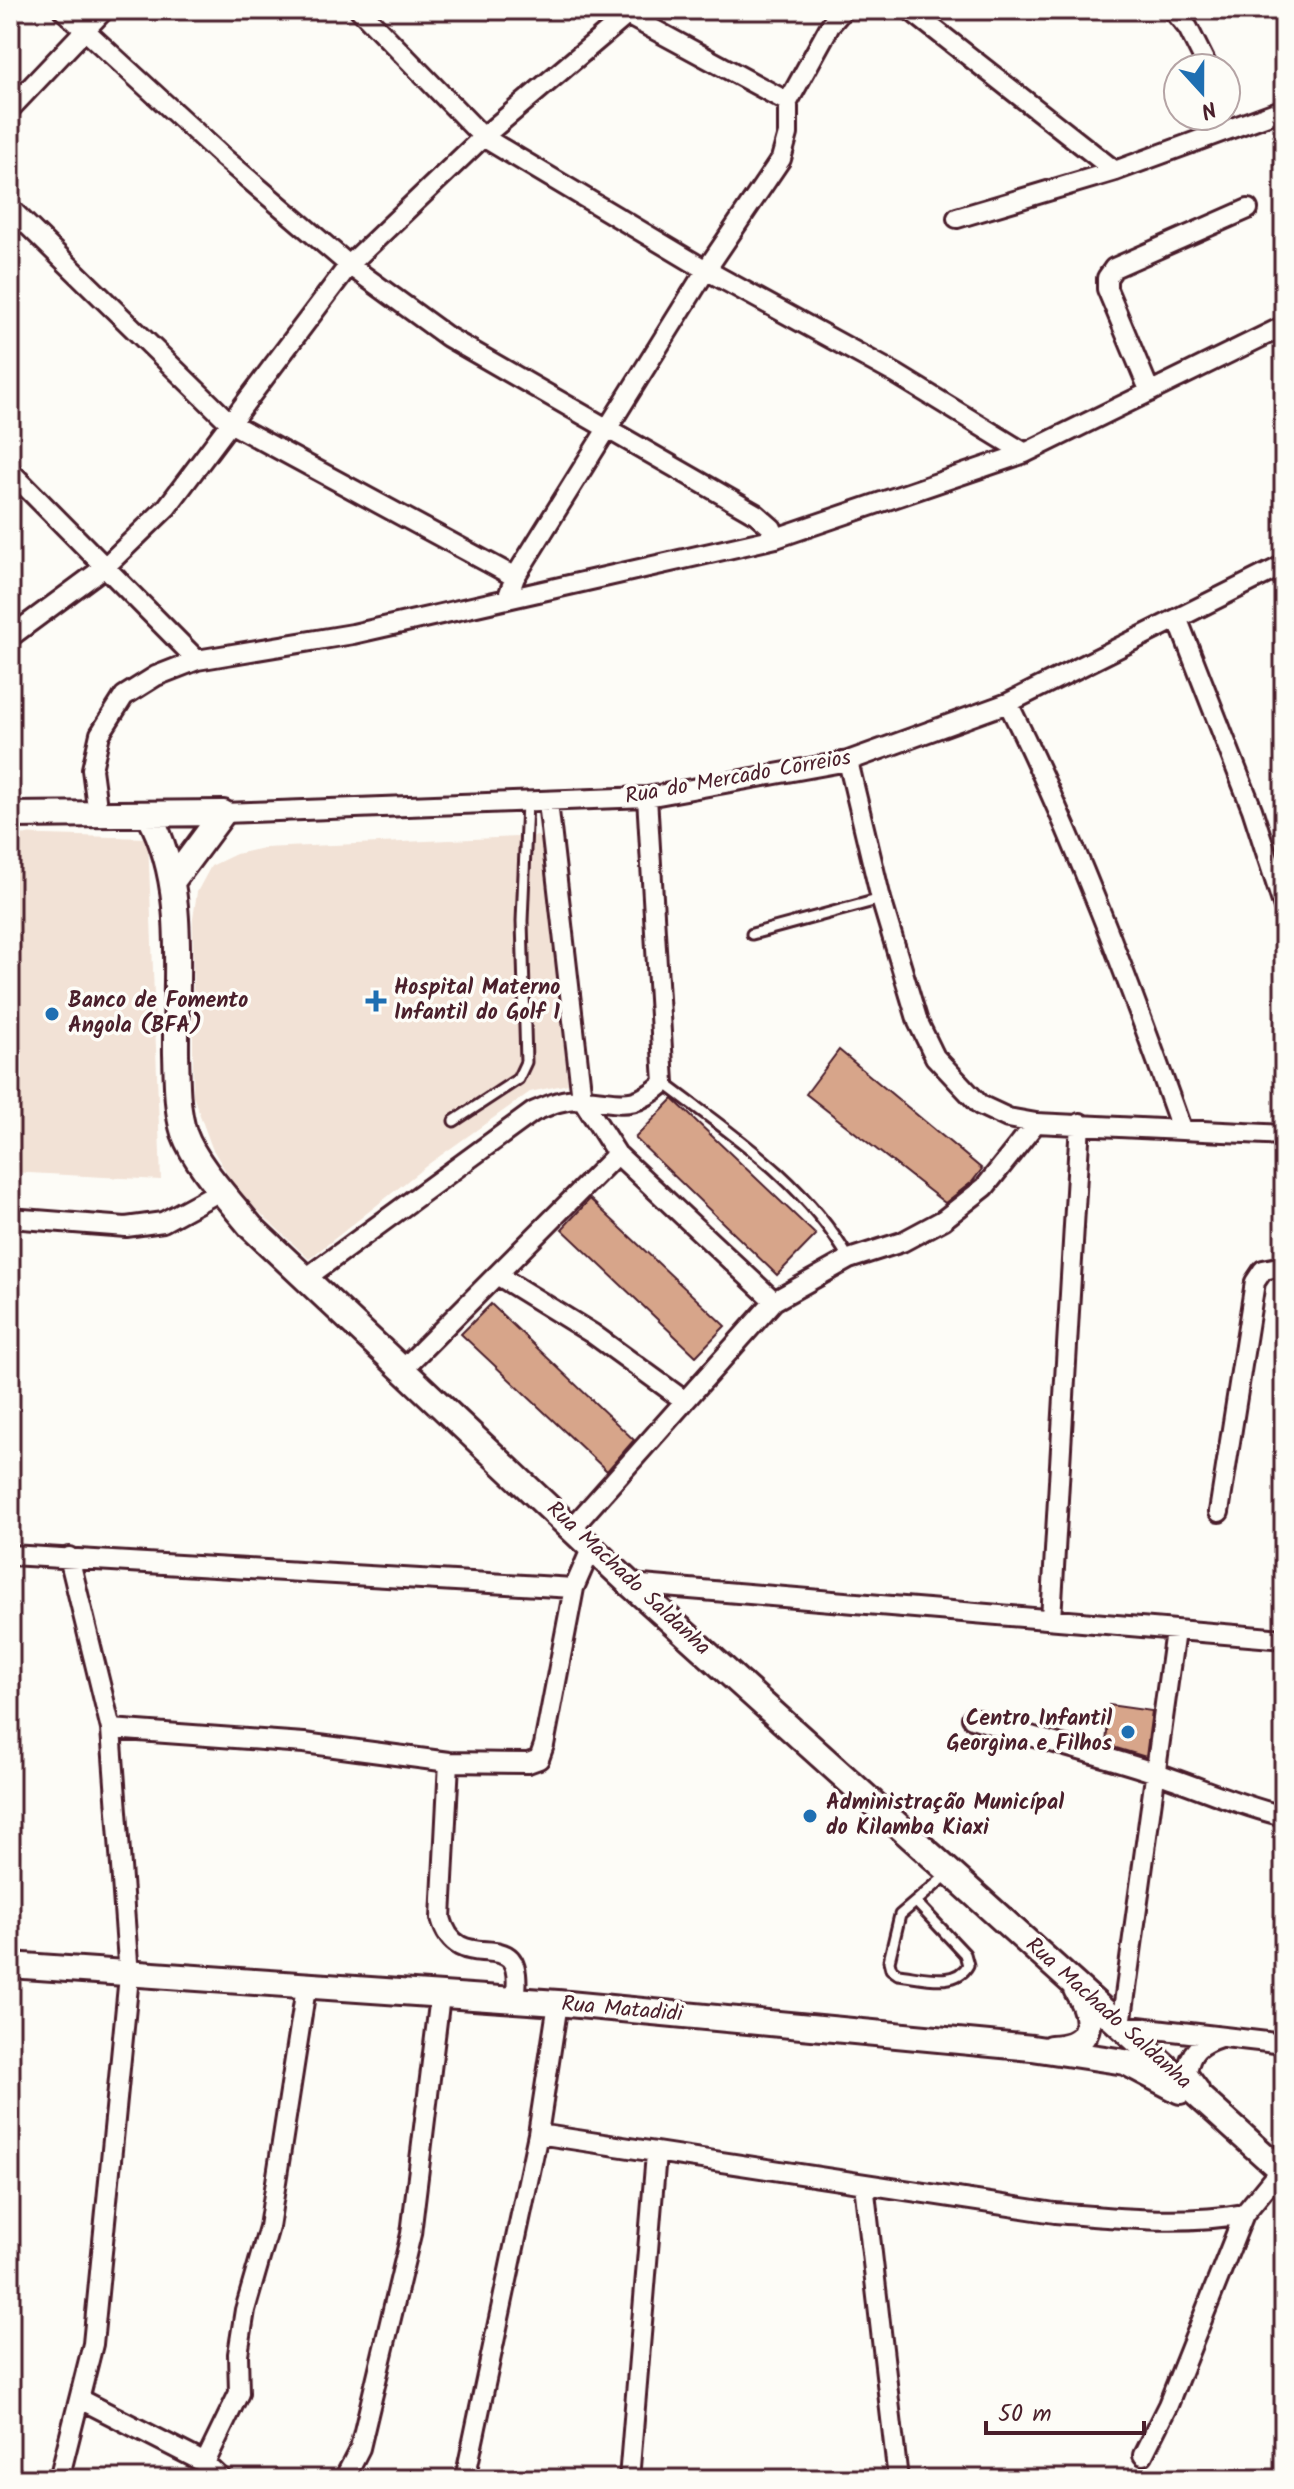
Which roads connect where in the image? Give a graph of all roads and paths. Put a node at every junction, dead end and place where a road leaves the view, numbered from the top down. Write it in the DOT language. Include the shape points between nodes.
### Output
graph roads {
  1 [pos="63,10"];
  2 [pos="104,10"];
  3 [pos="360,10"];
  4 [pos="843,10"];
  5 [pos="910,10"];
  6 [pos="1173,10"];
  7 [pos="626,12"];
  8 [pos="84,31"];
  9 [pos="1200,52"];
  10 [pos="788,102"];
  11 [pos="10,109"];
  12 [pos="1284,109"];
  13 [pos="1242,119"];
  14 [pos="1205,132"];
  15 [pos="483,137"];
  16 [pos="1115,171"];
  17 [pos="10,208"];
  18 [pos="1248,209"];
  19 [pos="957,218"];
  20 [pos="349,265"];
  21 [pos="706,270"];
  22 [pos="1284,326"];
  23 [pos="1150,392"];
  24 [pos="230,423"];
  25 [pos="606,429"];
  26 [pos="1025,453"];
  27 [pos="10,471"];
  28 [pos="776,538"];
  29 [pos="1284,565"];
  30 [pos="106,566"];
  31 [pos="515,577"];
  32 [pos="507,599"];
  33 [pos="1178,620"];
  34 [pos="10,637"];
  35 [pos="197,660"];
  36 [pos="1008,703"];
  37 [pos="848,761"];
  38 [pos="647,797"];
  39 [pos="527,802"];
  40 [pos="548,802"];
  41 [pos="223,813"];
  42 [pos="10,815"];
  43 [pos="98,815"];
  44 [pos="149,815"];
  45 [pos="174,879"];
  46 [pos="881,899"];
  47 [pos="1284,908"];
  48 [pos="752,934"];
  49 [pos="664,1083"];
  50 [pos="582,1099"];
  51 [pos="454,1121"];
  52 [pos="1036,1123"];
  53 [pos="1080,1123"];
  54 [pos="1181,1128"];
  55 [pos="1284,1135"];
  56 [pos="617,1154"];
  57 [pos="220,1191"];
  58 [pos="10,1218"];
  59 [pos="849,1259"];
  60 [pos="1284,1266"];
  61 [pos="497,1275"];
  62 [pos="306,1278"];
  63 [pos="774,1301"];
  64 [pos="403,1369"];
  65 [pos="685,1401"];
  66 [pos="1219,1512"];
  67 [pos="572,1528"];
  68 [pos="592,1547"];
  69 [pos="10,1555"];
  70 [pos="69,1557"];
  71 [pos="630,1584"];
  72 [pos="574,1588"];
  73 [pos="1051,1619"];
  74 [pos="1175,1631"];
  75 [pos="1284,1639"];
  76 [pos="972,1718"];
  77 [pos="111,1729"];
  78 [pos="449,1762"];
  79 [pos="1156,1773"];
  80 [pos="1284,1816"];
  81 [pos="950,1871"];
  82 [pos="917,1903"];
  83 [pos="10,1965"];
  84 [pos="129,1976"];
  85 [pos="1071,1980"];
  86 [pos="306,1988"];
  87 [pos="440,1996"];
  88 [pos="515,2001"];
  89 [pos="558,2003"];
  90 [pos="1121,2025"];
  91 [pos="1223,2036"];
  92 [pos="1284,2044"];
  93 [pos="1032,2048"];
  94 [pos="1220,2115"];
  95 [pos="538,2134"];
  96 [pos="656,2154"];
  97 [pos="1282,2171"];
  98 [pos="864,2184"];
  99 [pos="1244,2214"];
  100 [pos="80,2399"];
  101 [pos="1143,2455"];
  102 [pos="205,2463"];
  103 [pos="59,2479"];
  104 [pos="222,2479"];
  105 [pos="344,2479"];
  106 [pos="465,2479"];
  107 [pos="629,2479"];
  108 [pos="898,2479"];
  1 -- 8 [label="street"];
  2 -- 8 [label="street"];
  3 -- 15 [label="street"];
  4 -- 10 [label="street"];
  5 -- 16 [label="street"];
  6 -- 9 [label="street"];
  7 -- 10 [label="street"];
  7 -- 15 [label="street"];
  8 -- 11 [label="street"];
  8 -- 20 [label="street"];
  10 -- 21 [label="street" via="781,159"];
  12 -- 13 [label="street"];
  14 -- 16 [label="street"];
  15 -- 20 [label="street"];
  15 -- 21 [label="street"];
  16 -- 19 [label="street"];
  17 -- 24 [label="street"];
  18 -- 23 [label="street" via="1114,268 1107,278"];
  20 -- 24 [label="street"];
  20 -- 25 [label="street" via="448,337"];
  21 -- 25 [label="street"];
  21 -- 26 [label="street" via="896,374"];
  22 -- 23 [label="street"];
  23 -- 26 [label="street"];
  24 -- 30 [label="street" via="167,507"];
  24 -- 31 [label="street"];
  25 -- 28 [label="street" via="756,514"];
  25 -- 31 [label="street"];
  26 -- 28 [label="street"];
  27 -- 30 [label="street"];
  28 -- 32 [label="street"];
  29 -- 33 [label="street, Rua do Mercado Correios"];
  30 -- 34 [label="street"];
  30 -- 35 [label="street"];
  31 -- 32 [label="street"];
  32 -- 35 [label="street" via="353,634"];
  33 -- 36 [label="street, Rua do Mercado Correios"];
  33 -- 47 [label="street" via="1252,809"];
  35 -- 43 [label="street" via="124,696 108,721 92,769"];
  36 -- 37 [label="street, Rua do Mercado Correios"];
  36 -- 54 [label="street" via="1063,815"];
  37 -- 38 [label="street, Rua do Mercado Correios"];
  37 -- 46 [label="street"];
  38 -- 40 [label="street, Rua do Mercado Correios"];
  38 -- 49 [label="street"];
  39 -- 40 [label="street, Rua do Mercado Correios"];
  39 -- 41 [label="street, Rua do Mercado Correios"];
  39 -- 51 [label="lane" via="522,921 526,1062 518,1079"];
  40 -- 50 [label="street"];
  41 -- 44 [label="street, Rua do Mercado Correios"];
  41 -- 45 [label="street"];
  42 -- 43 [label="street, Rua do Mercado Correios"];
  43 -- 44 [label="street, Rua do Mercado Correios"];
  44 -- 45 [label="street, Rua Machado Saldanha"];
  45 -- 57 [label="street, Rua Machado Saldanha" via="177,1087 185,1134"];
  46 -- 48 [label="lane"];
  46 -- 52 [label="street" via="918,1022 935,1057 980,1105"];
  49 -- 50 [label="street" via="643,1101 616,1105"];
  49 -- 59 [label="lane" via="786,1177 829,1224"];
  50 -- 56 [label="street"];
  50 -- 62 [label="street" via="533,1112"];
  52 -- 53 [label="street"];
  52 -- 59 [label="street" via="985,1187 943,1220 902,1242"];
  53 -- 54 [label="street"];
  53 -- 73 [label="street"];
  54 -- 55 [label="street"];
  56 -- 61 [label="street"];
  56 -- 63 [label="street"];
  57 -- 58 [label="street" via="163,1222 126,1227"];
  57 -- 62 [label="street, Rua Machado Saldanha"];
  59 -- 63 [label="street"];
  60 -- 66 [label="street" via="1263,1270 1255,1282"];
  61 -- 64 [label="street"];
  61 -- 65 [label="street" via="593,1334"];
  62 -- 64 [label="street, Rua Machado Saldanha"];
  63 -- 65 [label="street"];
  64 -- 67 [label="street, Rua Machado Saldanha"];
  65 -- 67 [label="street"];
  67 -- 68 [label="street, Rua Machado Saldanha"];
  68 -- 71 [label="street, Rua Machado Saldanha"];
  68 -- 72 [label="street"];
  69 -- 70 [label="street"];
  70 -- 72 [label="street"];
  70 -- 77 [label="street"];
  71 -- 73 [label="street"];
  71 -- 81 [label="street, Rua Machado Saldanha"];
  72 -- 78 [label="street" via="539,1759 514,1764"];
  73 -- 74 [label="street"];
  74 -- 75 [label="street"];
  74 -- 79 [label="street"];
  76 -- 79 [label="street"];
  77 -- 78 [label="street" via="304,1743"];
  77 -- 84 [label="street"];
  78 -- 88 [label="street" via="441,1918 446,1936 457,1946 508,1956 517,1964"];
  79 -- 80 [label="street" via="1236,1805"];
  79 -- 90 [label="street"];
  81 -- 82 [label="lane"];
  81 -- 85 [label="street, Rua Machado Saldanha"];
  82 -- 82 [label="lane" via="900,1915 891,1969 953,1979 968,1965 965,1954"];
  83 -- 84 [label="street, Rua Matadidi"];
  84 -- 86 [label="street, Rua Matadidi"];
  84 -- 100 [label="street" via="93,2344"];
  85 -- 90 [label="street, Rua Machado Saldanha"];
  85 -- 93 [label="street" via="1088,2009 1083,2037 1059,2047"];
  86 -- 87 [label="street, Rua Matadidi"];
  86 -- 102 [label="street" via="269,2227 245,2310 239,2393"];
  87 -- 88 [label="street, Rua Matadidi"];
  87 -- 105 [label="street" via="411,2234 360,2448"];
  88 -- 89 [label="street, Rua Matadidi"];
  89 -- 93 [label="street, Rua Matadidi"];
  89 -- 95 [label="street"];
  90 -- 91 [label="street"];
  90 -- 94 [label="street, Rua Machado Saldanha"];
  91 -- 92 [label="street"];
  91 -- 94 [label="street" via="1203,2043 1190,2056 1187,2073"];
  93 -- 94 [label="street, Rua Matadidi" via="1125,2062"];
  94 -- 97 [label="street, Rua Machado Saldanha"];
  95 -- 96 [label="street"];
  95 -- 106 [label="street"];
  96 -- 98 [label="street"];
  96 -- 107 [label="street"];
  97 -- 99 [label="street"];
  98 -- 99 [label="street" via="1085,2216 1202,2219"];
  98 -- 108 [label="street"];
  99 -- 101 [label="street" via="1174,2392"];
  100 -- 102 [label="street"];
  100 -- 103 [label="street"];
  102 -- 104 [label="street"];
}
